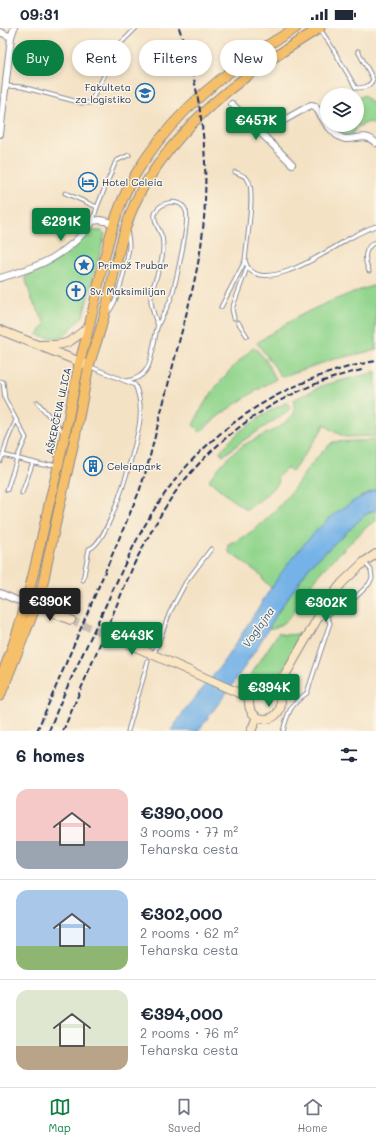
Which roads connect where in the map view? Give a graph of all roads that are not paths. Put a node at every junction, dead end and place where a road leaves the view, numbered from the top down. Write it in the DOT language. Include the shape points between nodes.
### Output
graph roads {
  1 [pos="14,28"];
  2 [pos="136,28"];
  3 [pos="296,28"];
  4 [pos="320,28"];
  5 [pos="0,32"];
  6 [pos="11,37"];
  7 [pos="358,51"];
  8 [pos="6,86"];
  9 [pos="232,104"];
  10 [pos="320,114"];
  11 [pos="258,130"];
  12 [pos="333,132"];
  13 [pos="0,134"];
  14 [pos="376,143"];
  15 [pos="129,155"];
  16 [pos="292,164"];
  17 [pos="235,172"];
  18 [pos="65,193"];
  19 [pos="97,207"];
  20 [pos="93,221"];
  21 [pos="114,223"];
  22 [pos="376,226"];
  23 [pos="376,242"];
  24 [pos="245,261"];
  25 [pos="247,268"];
  26 [pos="369,271"];
  27 [pos="0,278"];
  28 [pos="221,307"];
  29 [pos="234,318"];
  30 [pos="238,322"];
  31 [pos="90,325"];
  32 [pos="158,326"];
  33 [pos="0,330"];
  34 [pos="247,336"];
  35 [pos="35,345"];
  36 [pos="80,363"];
  37 [pos="90,366"];
  38 [pos="0,381"];
  39 [pos="126,381"];
  40 [pos="37,402"];
  41 [pos="16,420"];
  42 [pos="65,436"];
  43 [pos="3,455"];
  44 [pos="17,458"];
  45 [pos="0,461"];
  46 [pos="33,462"];
  47 [pos="58,464"];
  48 [pos="6,490"];
  49 [pos="22,493"];
  50 [pos="211,549"];
  51 [pos="376,554"];
  52 [pos="364,562"];
  53 [pos="82,580"];
  54 [pos="0,594"];
  55 [pos="27,604"];
  56 [pos="36,606"];
  57 [pos="326,616"];
  58 [pos="317,618"];
  59 [pos="71,620"];
  60 [pos="118,639"];
  61 [pos="151,658"];
  62 [pos="0,679"];
  63 [pos="276,691"];
  64 [pos="1,694"];
  65 [pos="246,697"];
  66 [pos="257,717"];
  67 [pos="128,731"];
  68 [pos="250,731"];
  69 [pos="283,731"];
  1 -- 6 [label="street"];
  2 -- 8 [label="lane" via="121,43 90,103 82,104 22,87"];
  3 -- 21 [label="main road, AŠKERČEVA ULICA" via="227,74 179,118 134,176"];
  4 -- 7 [label="lane" via="356,88 362,88 372,83 373,79"];
  4 -- 37 [label="main road" via="235,84 218,99 187,128 146,182 126,228"];
  5 -- 6 [label="street"];
  6 -- 8 [label="street"];
  8 -- 13 [label="street"];
  9 -- 11 [label="street"];
  10 -- 11 [label="street" via="311,104 272,126"];
  11 -- 16 [label="street"];
  12 -- 14 [label="street" via="344,139 363,136"];
  15 -- 19 [label="lane" via="116,161"];
  17 -- 24 [label="lane" via="248,178 252,186"];
  18 -- 19 [label="lane"];
  19 -- 20 [label="lane"];
  20 -- 21 [label="street"];
  20 -- 27 [label="street" via="62,253 26,270"];
  21 -- 31 [label="main road, AŠKERČEVA ULICA"];
  22 -- 25 [label="lane" via="316,259 276,275 262,275"];
  23 -- 26 [label="lane" via="365,252"];
  24 -- 25 [label="lane"];
  24 -- 28 [label="lane"];
  25 -- 29 [label="lane" via="232,309"];
  30 -- 34 [label="lane"];
  31 -- 35 [label="street" via="72,341 61,345"];
  31 -- 36 [label="main road, AŠKERČEVA ULICA"];
  32 -- 32 [label="lane" via="172,297 186,225 186,212 181,204 173,202 159,208 155,215 162,236 163,251 151,296"];
  32 -- 39 [label="lane" via="148,367 140,377"];
  33 -- 35 [label="street"];
  35 -- 36 [label="street"];
  36 -- 37 [label="street"];
  36 -- 42 [label="main road, AŠKERČEVA ULICA"];
  37 -- 39 [label="lane"];
  37 -- 56 [label="main road"];
  38 -- 41 [label="lane" via="3,382 5,400"];
  39 -- 53 [label="lane" via="135,386 140,400 136,441 112,516 103,534 89,549"];
  40 -- 42 [label="lane"];
  41 -- 43 [label="lane"];
  41 -- 44 [label="lane" via="26,438"];
  42 -- 47 [label="main road, AŠKERČEVA ULICA"];
  43 -- 44 [label="lane"];
  43 -- 45 [label="lane"];
  44 -- 46 [label="lane"];
  44 -- 48 [label="lane"];
  46 -- 47 [label="lane" via="43,465"];
  46 -- 49 [label="lane"];
  47 -- 55 [label="main road, AŠKERČEVA ULICA"];
  50 -- 61 [label="lane" via="186,582"];
  51 -- 52 [label="street"];
  52 -- 57 [label="lane" via="371,570 372,578 369,584 347,606 338,608"];
  52 -- 58 [label="street" via="342,583"];
  54 -- 55 [label="street"];
  55 -- 56 [label="street"];
  55 -- 62 [label="main road, AŠKERČEVA ULICA"];
  56 -- 59 [label="street"];
  56 -- 64 [label="main road"];
  57 -- 58 [label="lane"];
  57 -- 69 [label="lane" via="330,623 307,693 290,707"];
  58 -- 63 [label="street"];
  60 -- 61 [label="street"];
  61 -- 65 [label="street" via="193,673"];
  61 -- 67 [label="lane"];
  63 -- 65 [label="street" via="261,687"];
  63 -- 66 [label="street" via="280,695 282,705 277,715 268,720"];
  65 -- 66 [label="street" via="250,709"];
  66 -- 68 [label="street"];
}
